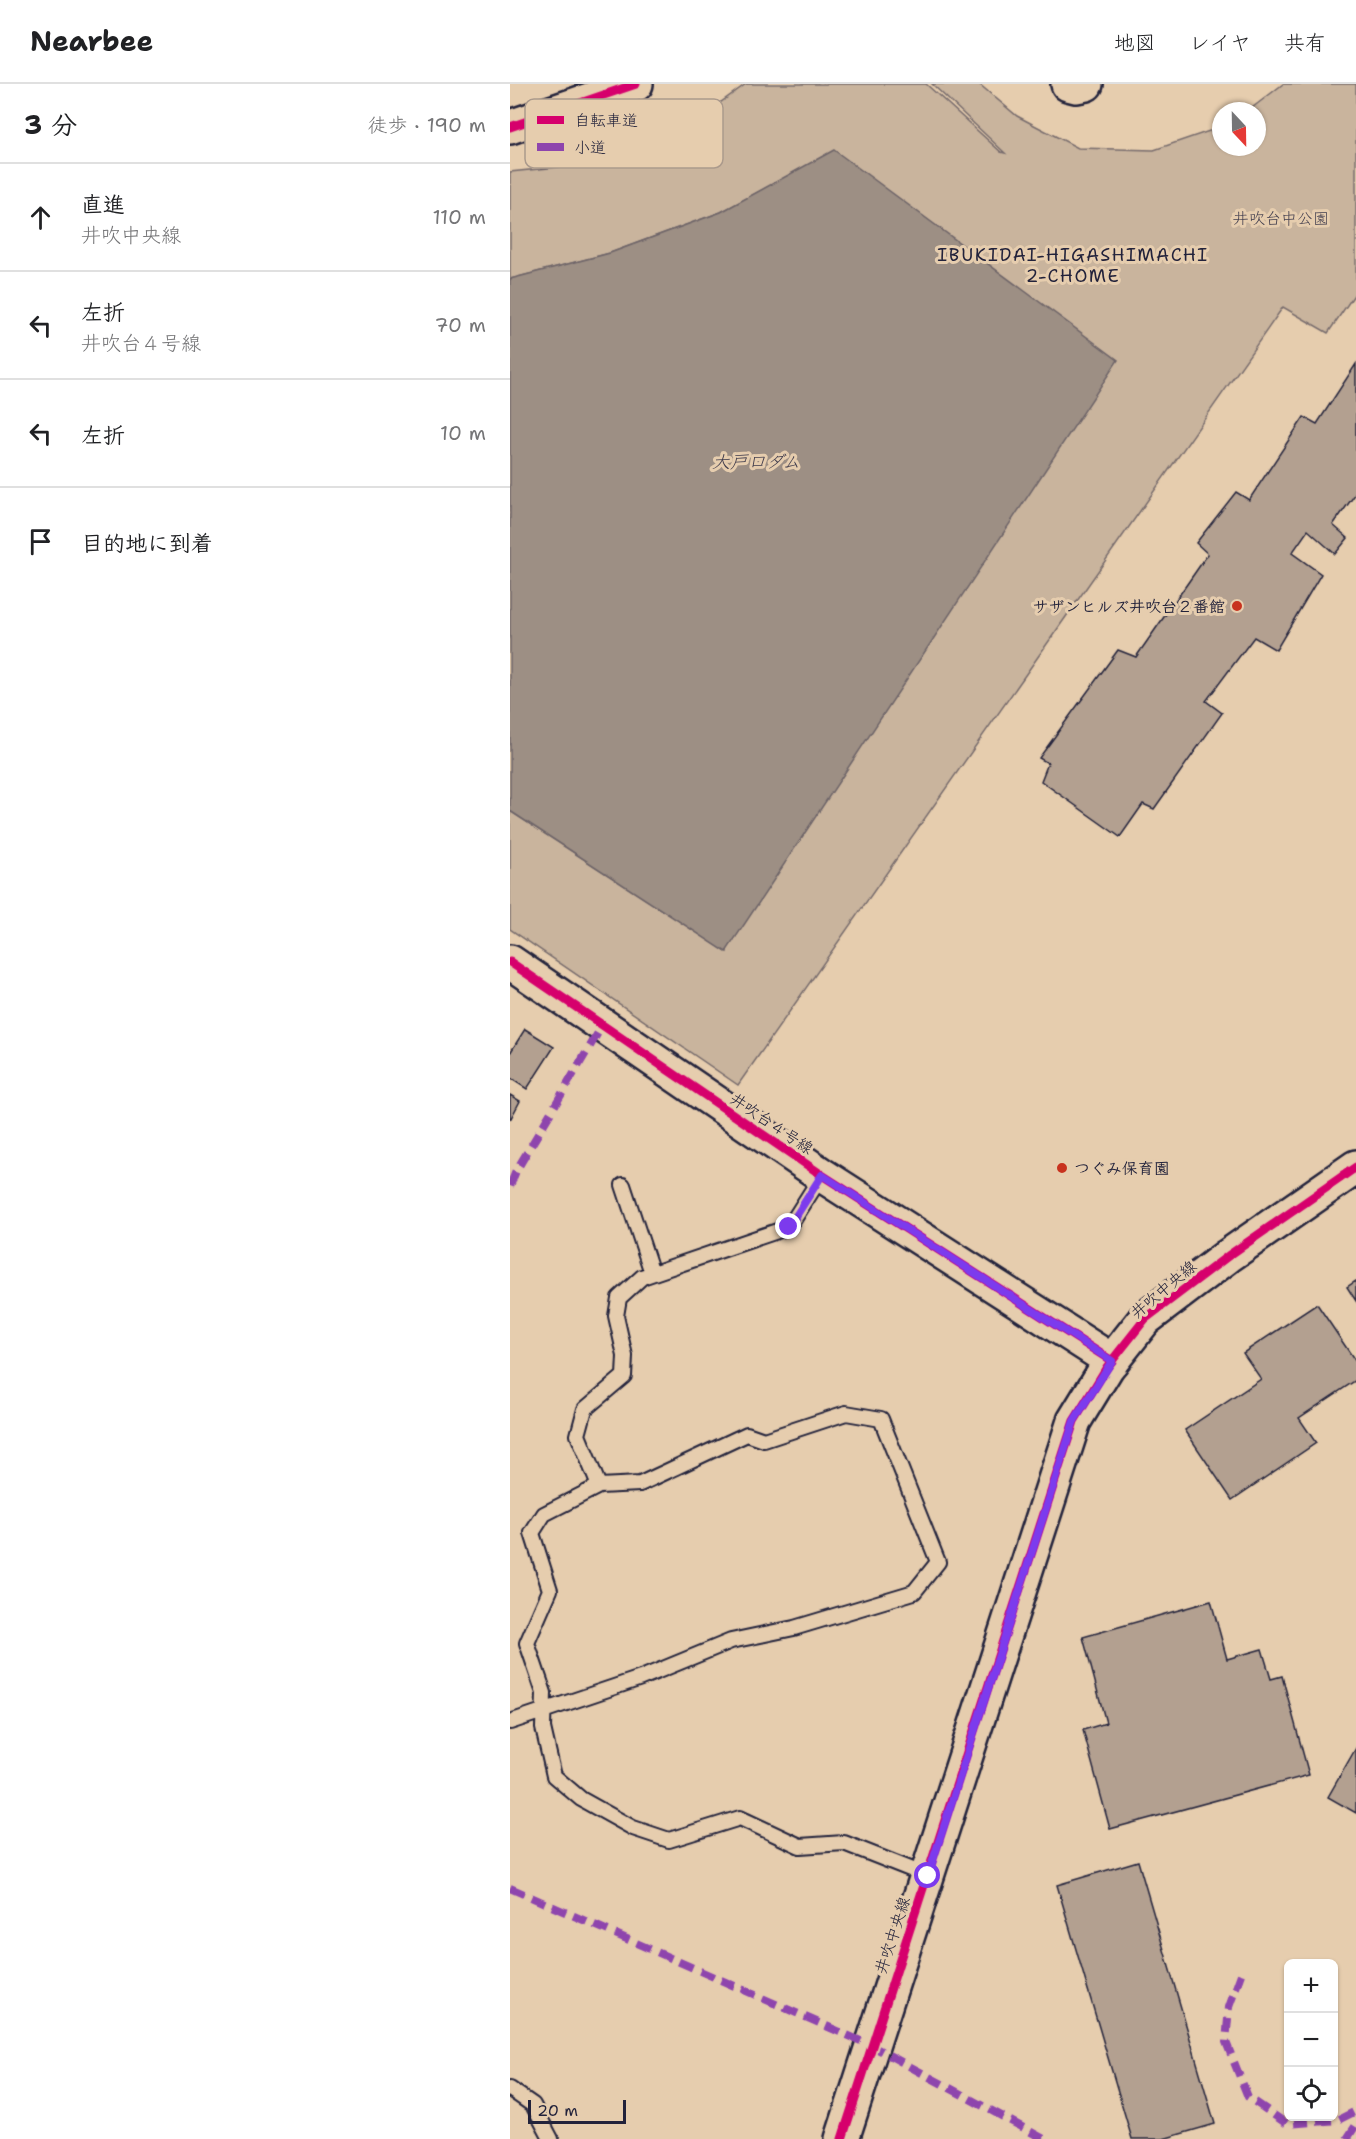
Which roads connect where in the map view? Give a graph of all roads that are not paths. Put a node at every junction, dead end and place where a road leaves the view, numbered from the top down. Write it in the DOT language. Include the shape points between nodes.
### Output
graph roads {
  1 [pos="636,84"];
  2 [pos="1068,84"];
  3 [pos="1086,84"];
  4 [pos="592,99"];
  5 [pos="525,122"];
  6 [pos="510,127"];
  7 [pos="510,962"];
  8 [pos="1356,1167"];
  9 [pos="822,1175"];
  10 [pos="623,1185"];
  11 [pos="652,1273"];
  12 [pos="1112,1361"];
  13 [pos="599,1486"];
  14 [pos="544,1710"];
  15 [pos="510,1722"];
  16 [pos="928,1876"];
  17 [pos="510,2089"];
  18 [pos="551,2139"];
  19 [pos="842,2139"];
  1 -- 4 [label="street"];
  2 -- 3 [label="street"];
  5 -- 6 [label="street"];
  7 -- 9 [label="street, 井吹台４号線"];
  8 -- 12 [label="street, 井吹中央線" via="1145,1319"];
  9 -- 11 [label="lane" via="789,1227"];
  9 -- 12 [label="street, 井吹台４号線"];
  10 -- 11 [label="lane"];
  11 -- 13 [label="lane" via="619,1298 616,1316 625,1356 624,1376 585,1409 578,1435"];
  12 -- 16 [label="street, 井吹中央線" via="1074,1421"];
  13 -- 14 [label="lane" via="544,1515 532,1533 550,1590 527,1643 544,1693"];
  13 -- 14 [label="lane" via="640,1484 747,1434 764,1440 846,1413 880,1419 938,1562 914,1592 794,1629 731,1641 641,1678"];
  14 -- 15 [label="lane"];
  14 -- 16 [label="lane" via="543,1728 554,1776 581,1799 633,1828 669,1840 740,1818 801,1846 844,1843"];
  16 -- 19 [label="street, 井吹中央線"];
  17 -- 18 [label="lane" via="533,2106"];
}
